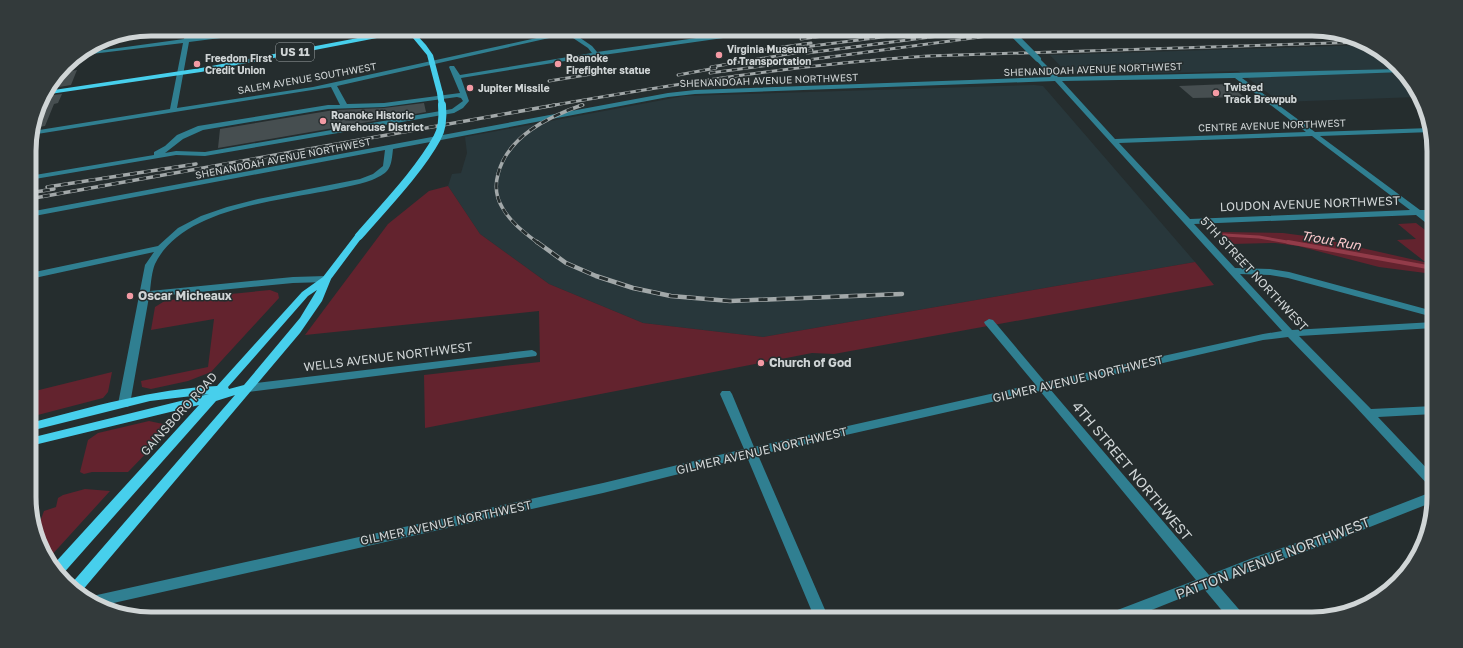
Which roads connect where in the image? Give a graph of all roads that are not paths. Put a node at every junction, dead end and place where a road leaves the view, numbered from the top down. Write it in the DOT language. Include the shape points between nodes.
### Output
graph roads {
  1 [pos="188,36"];
  2 [pos="224,36"];
  3 [pos="374,36"];
  4 [pos="416,36"];
  5 [pos="546,36"];
  6 [pos="573,36"];
  7 [pos="723,36"];
  8 [pos="1015,36"];
  9 [pos="187,41"];
  10 [pos="90,53"];
  11 [pos="596,54"];
  12 [pos="433,63"];
  13 [pos="452,67"];
  14 [pos="1394,71"];
  15 [pos="181,73"];
  16 [pos="1236,76"];
  17 [pos="458,77"];
  18 [pos="1057,80"];
  19 [pos="333,85"];
  20 [pos="53,92"];
  21 [pos="464,96"];
  22 [pos="344,105"];
  23 [pos="173,111"];
  24 [pos="1425,130"];
  25 [pos="38,132"];
  26 [pos="187,133"];
  27 [pos="1314,134"];
  28 [pos="1113,141"];
  29 [pos="389,148"];
  30 [pos="191,153"];
  31 [pos="142,159"];
  32 [pos="36,177"];
  33 [pos="1417,212"];
  34 [pos="1427,212"];
  35 [pos="36,214"];
  36 [pos="1427,220"];
  37 [pos="1188,222"];
  38 [pos="159,248"];
  39 [pos="1232,271"];
  40 [pos="36,275"];
  41 [pos="326,279"];
  42 [pos="145,294"];
  43 [pos="1427,312"];
  44 [pos="989,322"];
  45 [pos="1427,325"];
  46 [pos="1290,333"];
  47 [pos="532,354"];
  48 [pos="1042,386"];
  49 [pos="248,388"];
  50 [pos="220,389"];
  51 [pos="726,394"];
  52 [pos="210,399"];
  53 [pos="124,404"];
  54 [pos="1427,410"];
  55 [pos="1369,413"];
  56 [pos="36,426"];
  57 [pos="36,440"];
  58 [pos="752,452"];
  59 [pos="1427,476"];
  60 [pos="1427,499"];
  61 [pos="60,567"];
  62 [pos="1206,582"];
  63 [pos="78,585"];
  64 [pos="100,600"];
  65 [pos="819,612"];
  66 [pos="1130,612"];
  67 [pos="1232,612"];
  1 -- 9 [label="street"];
  2 -- 9 [label="street"];
  3 -- 15 [label="main road, US 11"];
  4 -- 12 [label="main road, GAINSBORO ROAD" via="428,51"];
  5 -- 12 [label="street, SALEM AVENUE SOUTHWEST"];
  6 -- 11 [label="street"];
  7 -- 11 [label="street"];
  8 -- 18 [label="street, 5TH STREET NORTHWEST, bridge"];
  9 -- 10 [label="street"];
  9 -- 15 [label="street"];
  11 -- 17 [label="street"];
  12 -- 19 [label="street, SALEM AVENUE SOUTHWEST"];
  12 -- 41 [label="main road, GAINSBORO ROAD, bridge" via="443,117 438,137"];
  13 -- 17 [label="street"];
  14 -- 16 [label="street, SHENANDOAH AVENUE NORTHWEST"];
  15 -- 20 [label="main road, US 11"];
  15 -- 23 [label="street"];
  16 -- 18 [label="street, SHENANDOAH AVENUE NORTHWEST"];
  16 -- 27 [label="street"];
  17 -- 21 [label="street"];
  18 -- 28 [label="street, 5TH STREET NORTHWEST"];
  18 -- 29 [label="street, SHENANDOAH AVENUE NORTHWEST" via="695,92"];
  19 -- 22 [label="street"];
  19 -- 23 [label="street, SALEM AVENUE SOUTHWEST"];
  21 -- 22 [label="street" via="384,105"];
  21 -- 30 [label="street" via="466,101 461,107 436,114 205,154"];
  22 -- 26 [label="street" via="201,128"];
  23 -- 25 [label="street, SALEM AVENUE SOUTHWEST"];
  24 -- 27 [label="street, CENTRE AVENUE NORTHWEST"];
  26 -- 30 [label="street" via="182,147"];
  26 -- 31 [label="street" via="168,148"];
  27 -- 28 [label="street, CENTRE AVENUE NORTHWEST"];
  27 -- 33 [label="street"];
  28 -- 37 [label="street, 5TH STREET NORTHWEST"];
  29 -- 35 [label="street, SHENANDOAH AVENUE NORTHWEST"];
  29 -- 38 [label="street" via="387,167 377,175 223,211 184,228"];
  30 -- 31 [label="street"];
  31 -- 32 [label="street"];
  33 -- 34 [label="street, LOUDON AVENUE NORTHWEST"];
  33 -- 36 [label="street"];
  33 -- 37 [label="street, LOUDON AVENUE NORTHWEST"];
  37 -- 39 [label="street, 5TH STREET NORTHWEST"];
  38 -- 40 [label="street"];
  38 -- 42 [label="street" via="150,265"];
  39 -- 43 [label="street" via="1288,275"];
  39 -- 46 [label="street, 5TH STREET NORTHWEST"];
  41 -- 42 [label="street"];
  41 -- 49 [label="main road, GAINSBORO ROAD" via="321,295 300,325"];
  41 -- 50 [label="main road, GAINSBORO ROAD" via="305,294"];
  42 -- 53 [label="street"];
  44 -- 48 [label="street, 4TH STREET NORTHWEST"];
  45 -- 46 [label="street, GILMER AVENUE NORTHWEST"];
  46 -- 48 [label="street, GILMER AVENUE NORTHWEST"];
  46 -- 55 [label="street, 5TH STREET NORTHWEST"];
  47 -- 49 [label="street, WELLS AVENUE NORTHWEST"];
  48 -- 58 [label="street, GILMER AVENUE NORTHWEST"];
  48 -- 62 [label="street, 4TH STREET NORTHWEST"];
  49 -- 50 [label="main road, WELLS AVENUE NORTHWEST"];
  49 -- 52 [label="main road, WELLS AVENUE NORTHWEST"];
  49 -- 63 [label="main road, GAINSBORO ROAD"];
  50 -- 52 [label="main road, GAINSBORO ROAD"];
  50 -- 53 [label="main road, WELLS AVENUE NORTHWEST" via="178,393"];
  51 -- 58 [label="street"];
  52 -- 57 [label="main road, WELLS AVENUE NORTHWEST"];
  52 -- 61 [label="main road, GAINSBORO ROAD"];
  53 -- 56 [label="main road, WELLS AVENUE NORTHWEST"];
  54 -- 55 [label="street"];
  55 -- 59 [label="street, 5TH STREET NORTHWEST"];
  58 -- 64 [label="street, GILMER AVENUE NORTHWEST" via="603,488"];
  58 -- 65 [label="street"];
  60 -- 62 [label="street, PATTON AVENUE NORTHWEST"];
  62 -- 66 [label="street, PATTON AVENUE NORTHWEST"];
  62 -- 67 [label="street, 4TH STREET NORTHWEST"];
}
